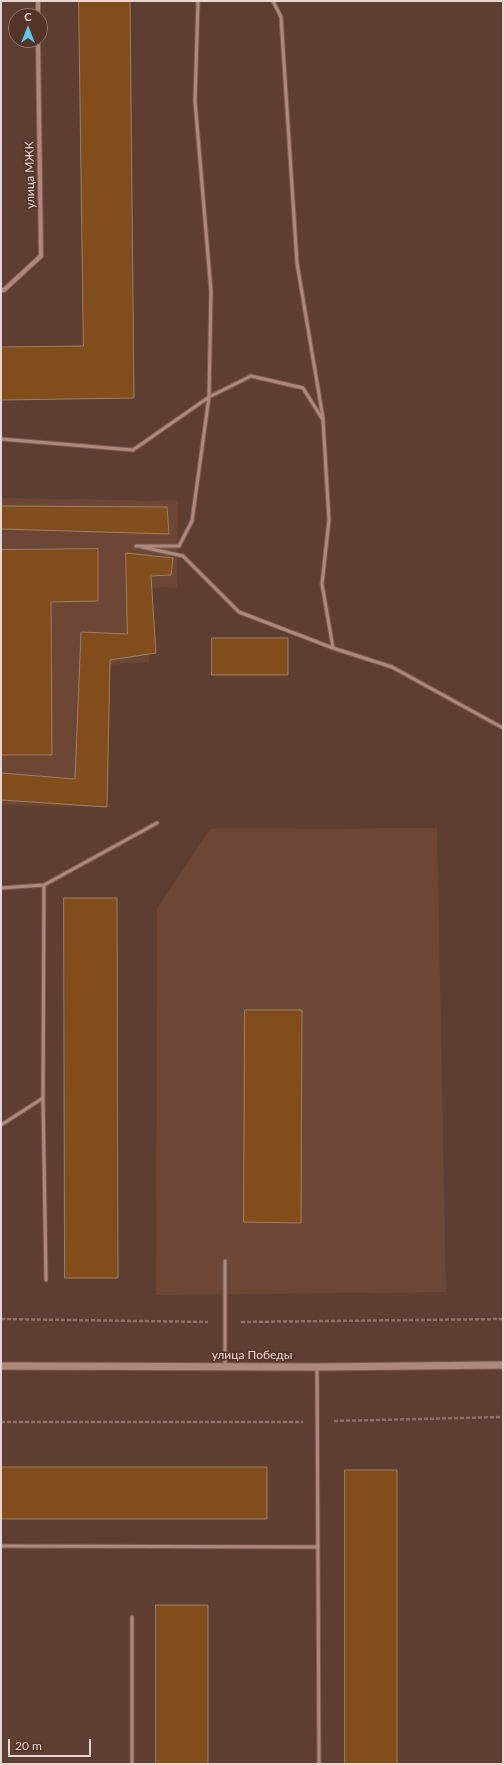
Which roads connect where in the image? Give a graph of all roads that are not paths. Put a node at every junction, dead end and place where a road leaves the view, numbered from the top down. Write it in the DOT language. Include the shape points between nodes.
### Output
graph roads {
  1 [pos="198,1"];
  2 [pos="273,1"];
  3 [pos="38,48"];
  4 [pos="1,290"];
  5 [pos="210,397"];
  6 [pos="323,420"];
  7 [pos="1,439"];
  8 [pos="333,648"];
  9 [pos="503,728"];
  10 [pos="157,823"];
  11 [pos="44,885"];
  12 [pos="1,888"];
  13 [pos="43,1098"];
  14 [pos="1,1125"];
  15 [pos="225,1261"];
  16 [pos="46,1280"];
  17 [pos="503,1365"];
  18 [pos="1,1366"];
  19 [pos="225,1366"];
  20 [pos="318,1367"];
  21 [pos="1,1546"];
  22 [pos="318,1547"];
  23 [pos="132,1617"];
  24 [pos="132,1764"];
  25 [pos="319,1764"];
  1 -- 5 [label="lane" via="196,101 210,291"];
  2 -- 6 [label="lane" via="281,16 297,263"];
  3 -- 4 [label="street, улица МЖК" via="41,256"];
  5 -- 6 [label="lane" via="251,376 304,388"];
  5 -- 7 [label="lane" via="133,450"];
  5 -- 8 [label="lane" via="192,521 179,546 136,546 183,556 238,612"];
  6 -- 8 [label="lane" via="329,520 322,584"];
  8 -- 9 [label="lane" via="392,667"];
  10 -- 11 [label="lane"];
  11 -- 12 [label="lane"];
  11 -- 13 [label="lane"];
  13 -- 14 [label="lane"];
  13 -- 16 [label="lane"];
  15 -- 19 [label="lane"];
  17 -- 20 [label="street, улица Победы"];
  18 -- 19 [label="street, улица Победы"];
  19 -- 20 [label="street, улица Победы"];
  20 -- 22 [label="lane"];
  21 -- 22 [label="lane"];
  22 -- 25 [label="lane"];
  23 -- 24 [label="lane"];
}
